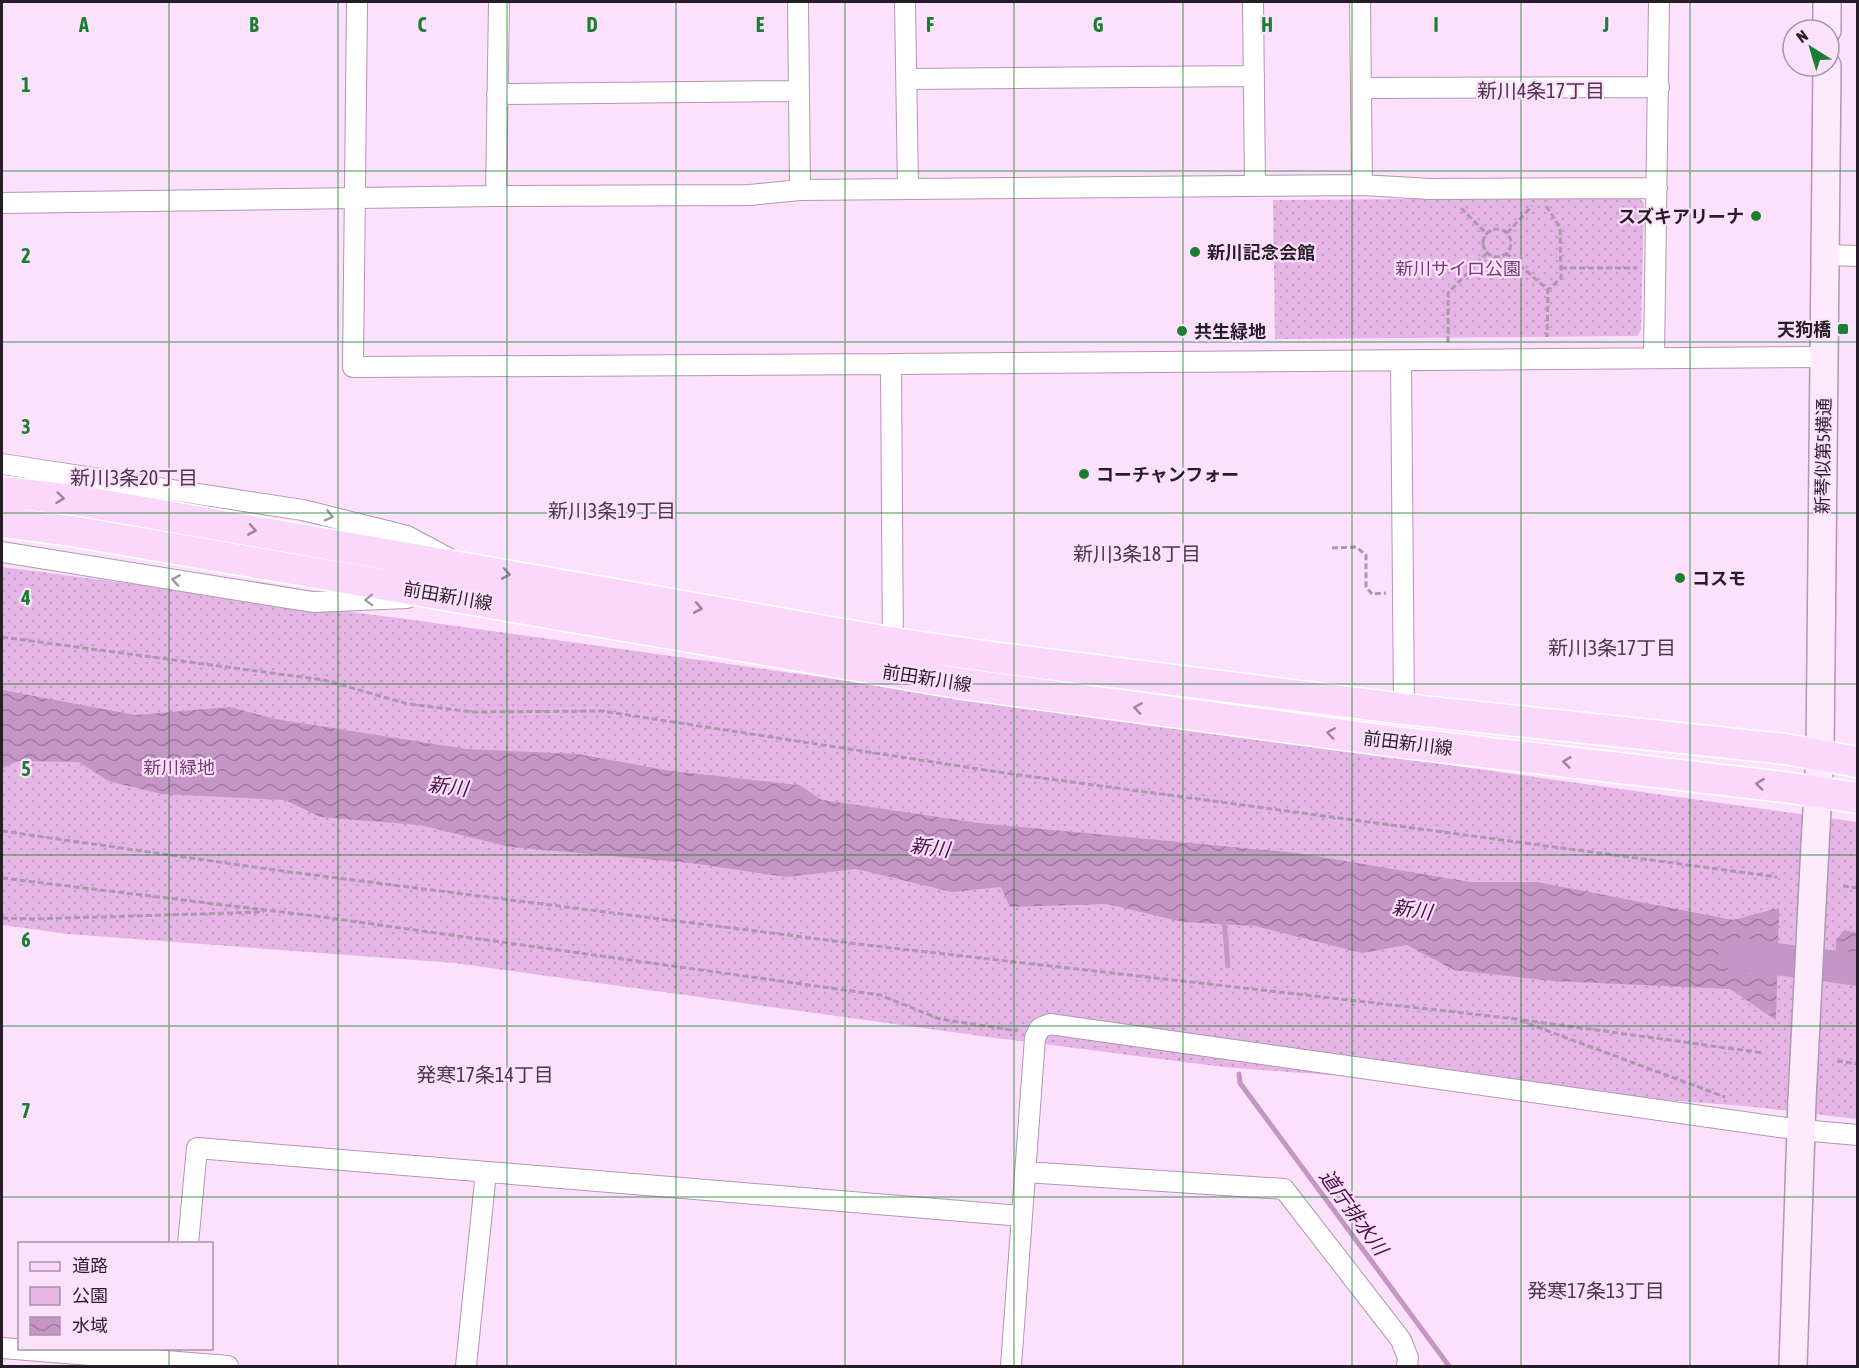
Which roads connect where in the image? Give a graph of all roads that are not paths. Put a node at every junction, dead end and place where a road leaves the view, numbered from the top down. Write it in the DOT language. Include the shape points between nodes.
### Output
graph roads {
  1 [pos="357,2"];
  2 [pos="499,2"];
  3 [pos="798,2"];
  4 [pos="905,2"];
  5 [pos="1253,2"];
  6 [pos="1360,2"];
  7 [pos="1659,2"];
  8 [pos="1827,2"];
  9 [pos="1827,18"];
  10 [pos="1254,76"];
  11 [pos="1827,78"];
  12 [pos="907,79"];
  13 [pos="1659,87"];
  14 [pos="1362,88"];
  15 [pos="799,91"];
  16 [pos="497,94"];
  17 [pos="1255,185"];
  18 [pos="1362,185"];
  19 [pos="1657,188"];
  20 [pos="908,189"];
  21 [pos="800,190"];
  22 [pos="496,196"];
  23 [pos="354,199"];
  24 [pos="2,203"];
  25 [pos="1826,255"];
  26 [pos="1857,256"];
  27 [pos="1825,357"];
  28 [pos="1654,358"];
  29 [pos="1401,360"];
  30 [pos="891,364"];
  31 [pos="2,464"];
  32 [pos="2,492"];
  33 [pos="2,522"];
  34 [pos="2,552"];
  35 [pos="464,567"];
  36 [pos="448,596"];
  37 [pos="894,643"];
  38 [pos="892,672"];
  39 [pos="1404,709"];
  40 [pos="1820,755"];
  41 [pos="1857,762"];
  42 [pos="1818,792"];
  43 [pos="1857,798"];
  44 [pos="1801,1130"];
  45 [pos="1857,1135"];
  46 [pos="486,1172"];
  47 [pos="1025,1172"];
  48 [pos="1022,1216"];
  49 [pos="188,1242"];
  50 [pos="2,1348"];
  51 [pos="18,1349"];
  52 [pos="46,1350"];
  53 [pos="178,1356"];
  54 [pos="228,1366"];
  55 [pos="466,1366"];
  56 [pos="1011,1366"];
  57 [pos="1407,1366"];
  58 [pos="1793,1366"];
  1 -- 23 [label="street"];
  2 -- 16 [label="street"];
  3 -- 15 [label="street"];
  4 -- 12 [label="street"];
  5 -- 10 [label="street"];
  6 -- 14 [label="street"];
  7 -- 13 [label="street"];
  8 -- 9 [label="street"];
  10 -- 12 [label="street"];
  10 -- 17 [label="street"];
  11 -- 25 [label="street, 新琴似第5横通"];
  12 -- 20 [label="street"];
  13 -- 14 [label="street"];
  13 -- 19 [label="street"];
  14 -- 18 [label="street"];
  15 -- 16 [label="street"];
  15 -- 21 [label="street"];
  16 -- 22 [label="street"];
  17 -- 18 [label="street"];
  17 -- 20 [label="street"];
  18 -- 19 [label="street" via="1430,189"];
  19 -- 28 [label="street"];
  20 -- 21 [label="street"];
  21 -- 22 [label="street" via="750,195"];
  22 -- 23 [label="street"];
  23 -- 24 [label="street"];
  23 -- 30 [label="street" via="353,367"];
  25 -- 26 [label="street"];
  25 -- 27 [label="street, 新琴似第5横通"];
  27 -- 28 [label="street"];
  27 -- 40 [label="street, 新琴似第5横通"];
  28 -- 29 [label="street"];
  29 -- 30 [label="street"];
  29 -- 39 [label="street"];
  30 -- 37 [label="street"];
  31 -- 35 [label="street, one-way" via="303,510 407,536"];
  32 -- 35 [label="main road, 前田新川線, one-way" via="86,501"];
  33 -- 36 [label="main road, 前田新川線"];
  36 -- 34 [label="street, one-way" via="313,602"];
  35 -- 37 [label="main road, 前田新川線, one-way"];
  36 -- 38 [label="main road, 前田新川線"];
  37 -- 38 [label="street"];
  37 -- 39 [label="main road, 前田新川線"];
  42 -- 38 [label="main road, 前田新川線, one-way" via="1372,739"];
  39 -- 40 [label="main road, 前田新川線"];
  40 -- 41 [label="main road, 前田新川線"];
  40 -- 42 [label="street, 新琴似第5横通"];
  42 -- 43 [label="main road, 前田新川線"];
  42 -- 44 [label="street, 新琴似第5横通, bridge"];
  44 -- 45 [label="street"];
  44 -- 47 [label="street" via="1050,1024 1040,1028 1035,1038"];
  44 -- 58 [label="street, 新琴似第5横通"];
  46 -- 48 [label="street"];
  46 -- 49 [label="street" via="197,1148"];
  46 -- 55 [label="street"];
  47 -- 48 [label="street"];
  47 -- 57 [label="street" via="1284,1189 1401,1340"];
  48 -- 56 [label="street"];
  50 -- 51 [label="street"];
  52 -- 53 [label="street"];
  53 -- 54 [label="street"];
}
